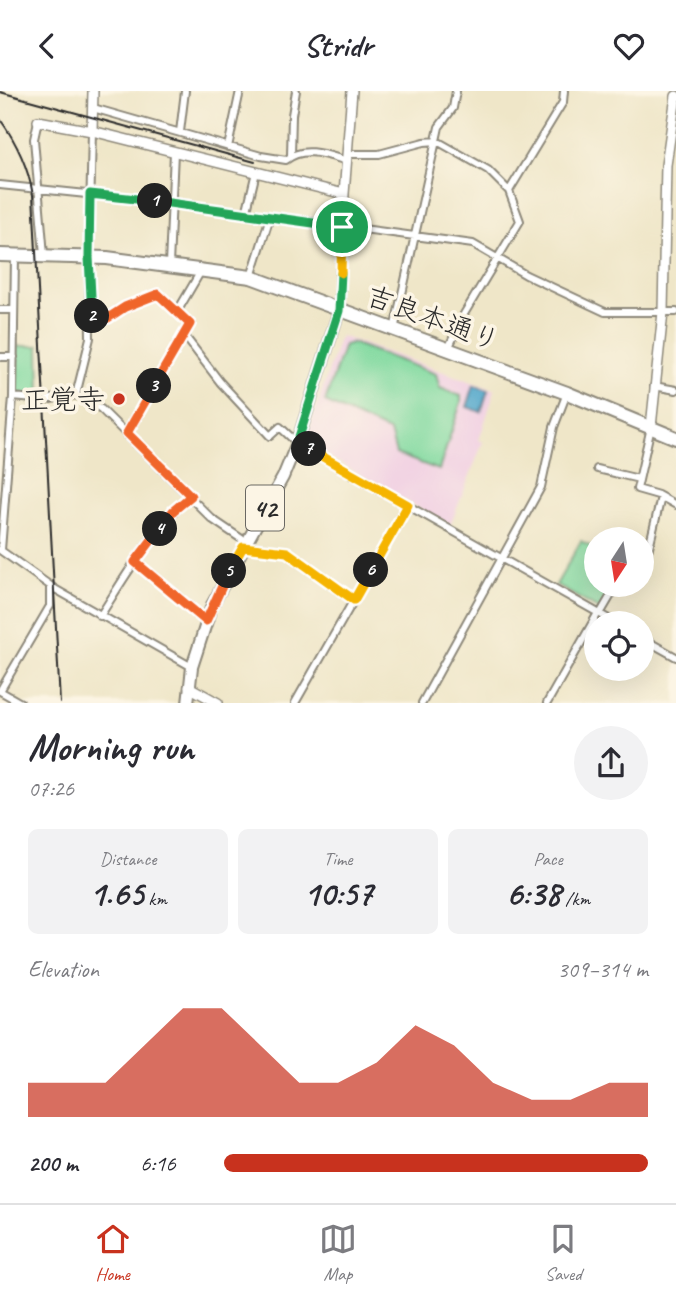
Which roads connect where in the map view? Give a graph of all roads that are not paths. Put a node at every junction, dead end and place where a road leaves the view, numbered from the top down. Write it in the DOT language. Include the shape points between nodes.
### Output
graph roads {
  1 [pos="93,91"];
  2 [pos="185,91"];
  3 [pos="240,91"];
  4 [pos="296,91"];
  5 [pos="352,91"];
  6 [pos="456,91"];
  7 [pos="564,91"];
  8 [pos="676,96"];
  9 [pos="93,108"];
  10 [pos="38,121"];
  11 [pos="92,131"];
  12 [pos="180,132"];
  13 [pos="437,141"];
  14 [pos="228,147"];
  15 [pos="174,152"];
  16 [pos="291,155"];
  17 [pos="348,158"];
  18 [pos="256,172"];
  19 [pos="0,185"];
  20 [pos="38,189"];
  21 [pos="509,191"];
  22 [pos="90,194"];
  23 [pos="344,194"];
  24 [pos="173,203"];
  25 [pos="246,214"];
  26 [pos="270,217"];
  27 [pos="342,227"];
  28 [pos="416,237"];
  29 [pos="0,255"];
  30 [pos="15,255"];
  31 [pos="44,255"];
  32 [pos="89,257"];
  33 [pos="498,258"];
  34 [pos="169,265"];
  35 [pos="202,269"];
  36 [pos="251,277"];
  37 [pos="0,310"];
  38 [pos="14,310"];
  39 [pos="339,311"];
  40 [pos="177,312"];
  41 [pos="663,312"];
  42 [pos="676,312"];
  43 [pos="90,316"];
  44 [pos="394,330"];
  45 [pos="184,335"];
  46 [pos="449,349"];
  47 [pos="0,357"];
  48 [pos="14,357"];
  49 [pos="654,386"];
  50 [pos="676,390"];
  51 [pos="567,393"];
  52 [pos="76,395"];
  53 [pos="13,397"];
  54 [pos="651,427"];
  55 [pos="127,433"];
  56 [pos="676,438"];
  57 [pos="297,443"];
  58 [pos="597,469"];
  59 [pos="639,479"];
  60 [pos="0,487"];
  61 [pos="7,493"];
  62 [pos="191,496"];
  63 [pos="661,497"];
  64 [pos="408,505"];
  65 [pos="676,505"];
  66 [pos="654,528"];
  67 [pos="244,544"];
  68 [pos="0,550"];
  69 [pos="503,559"];
  70 [pos="135,562"];
  71 [pos="50,586"];
  72 [pos="354,600"];
  73 [pos="595,611"];
  74 [pos="100,616"];
  75 [pos="206,621"];
  76 [pos="584,639"];
  77 [pos="654,645"];
  78 [pos="676,657"];
  79 [pos="192,667"];
  80 [pos="189,687"];
  81 [pos="0,691"];
  82 [pos="21,702"];
  83 [pos="188,702"];
  84 [pos="218,702"];
  85 [pos="295,702"];
  86 [pos="422,702"];
  87 [pos="547,702"];
  1 -- 9 [label="street"];
  2 -- 12 [label="street"];
  3 -- 14 [label="street"];
  4 -- 16 [label="street"];
  5 -- 17 [label="street"];
  6 -- 13 [label="street"];
  7 -- 21 [label="street" via="563,102"];
  8 -- 41 [label="street" via="666,165"];
  9 -- 11 [label="street"];
  9 -- 12 [label="street"];
  10 -- 11 [label="street"];
  10 -- 20 [label="street" via="34,139"];
  11 -- 15 [label="street"];
  11 -- 22 [label="street"];
  12 -- 14 [label="street"];
  13 -- 17 [label="street"];
  13 -- 21 [label="street" via="488,170"];
  13 -- 28 [label="street"];
  14 -- 16 [label="street" via="286,160"];
  15 -- 18 [label="street"];
  15 -- 24 [label="street"];
  16 -- 17 [label="street" via="312,151"];
  17 -- 23 [label="street"];
  18 -- 23 [label="street"];
  18 -- 25 [label="street"];
  19 -- 20 [label="street"];
  20 -- 22 [label="street"];
  20 -- 31 [label="street"];
  21 -- 33 [label="street" via="520,221"];
  22 -- 24 [label="street"];
  22 -- 32 [label="street"];
  23 -- 27 [label="street"];
  24 -- 25 [label="street"];
  24 -- 34 [label="street"];
  25 -- 26 [label="street"];
  26 -- 27 [label="street"];
  26 -- 36 [label="street"];
  27 -- 28 [label="street"];
  27 -- 39 [label="street"];
  28 -- 33 [label="street" via="473,244"];
  28 -- 44 [label="street"];
  29 -- 30 [label="highway, 吉良本通り"];
  30 -- 31 [label="highway, 吉良本通り"];
  30 -- 38 [label="street"];
  31 -- 32 [label="highway, 吉良本通り"];
  32 -- 34 [label="highway, 吉良本通り"];
  32 -- 43 [label="street"];
  33 -- 41 [label="street" via="605,312"];
  33 -- 46 [label="street"];
  34 -- 35 [label="highway, 吉良本通り"];
  35 -- 36 [label="highway, 吉良本通り"];
  35 -- 40 [label="street"];
  36 -- 39 [label="highway, 吉良本通り"];
  37 -- 38 [label="street"];
  38 -- 48 [label="street"];
  39 -- 44 [label="highway, 吉良本通り"];
  39 -- 57 [label="main road, 42"];
  40 -- 43 [label="street" via="158,294 108,318"];
  40 -- 45 [label="street" via="190,324"];
  41 -- 42 [label="street"];
  41 -- 49 [label="street"];
  43 -- 52 [label="street" via="90,338"];
  44 -- 46 [label="highway, 吉良本通り"];
  45 -- 55 [label="street"];
  45 -- 57 [label="street" via="270,436 280,427"];
  46 -- 51 [label="highway, 吉良本通り"];
  47 -- 48 [label="street"];
  48 -- 53 [label="street"];
  49 -- 50 [label="street"];
  49 -- 54 [label="street"];
  51 -- 54 [label="highway, 吉良本通り"];
  51 -- 69 [label="street" via="541,487"];
  52 -- 53 [label="street" via="44,400"];
  52 -- 55 [label="street" via="101,408"];
  53 -- 61 [label="street"];
  54 -- 56 [label="highway, 吉良本通り"];
  54 -- 59 [label="street"];
  55 -- 62 [label="street"];
  57 -- 64 [label="street"];
  57 -- 67 [label="main road, 42"];
  58 -- 59 [label="street"];
  59 -- 63 [label="street" via="637,489"];
  60 -- 61 [label="street"];
  61 -- 68 [label="street"];
  62 -- 67 [label="street"];
  62 -- 70 [label="street" via="173,511"];
  63 -- 65 [label="street"];
  63 -- 66 [label="street"];
  64 -- 69 [label="street"];
  64 -- 72 [label="street"];
  67 -- 72 [label="street" via="287,552"];
  67 -- 75 [label="main road, 42"];
  68 -- 71 [label="street"];
  69 -- 73 [label="street"];
  69 -- 86 [label="street"];
  70 -- 74 [label="street"];
  70 -- 75 [label="street"];
  71 -- 74 [label="street"];
  71 -- 81 [label="street" via="50,606"];
  72 -- 85 [label="street"];
  74 -- 79 [label="street"];
  75 -- 79 [label="main road, 42"];
  76 -- 87 [label="street"];
  77 -- 78 [label="street"];
  79 -- 80 [label="main road, 42"];
  80 -- 83 [label="main road, 42"];
  80 -- 84 [label="street"];
  81 -- 82 [label="street"];
}
